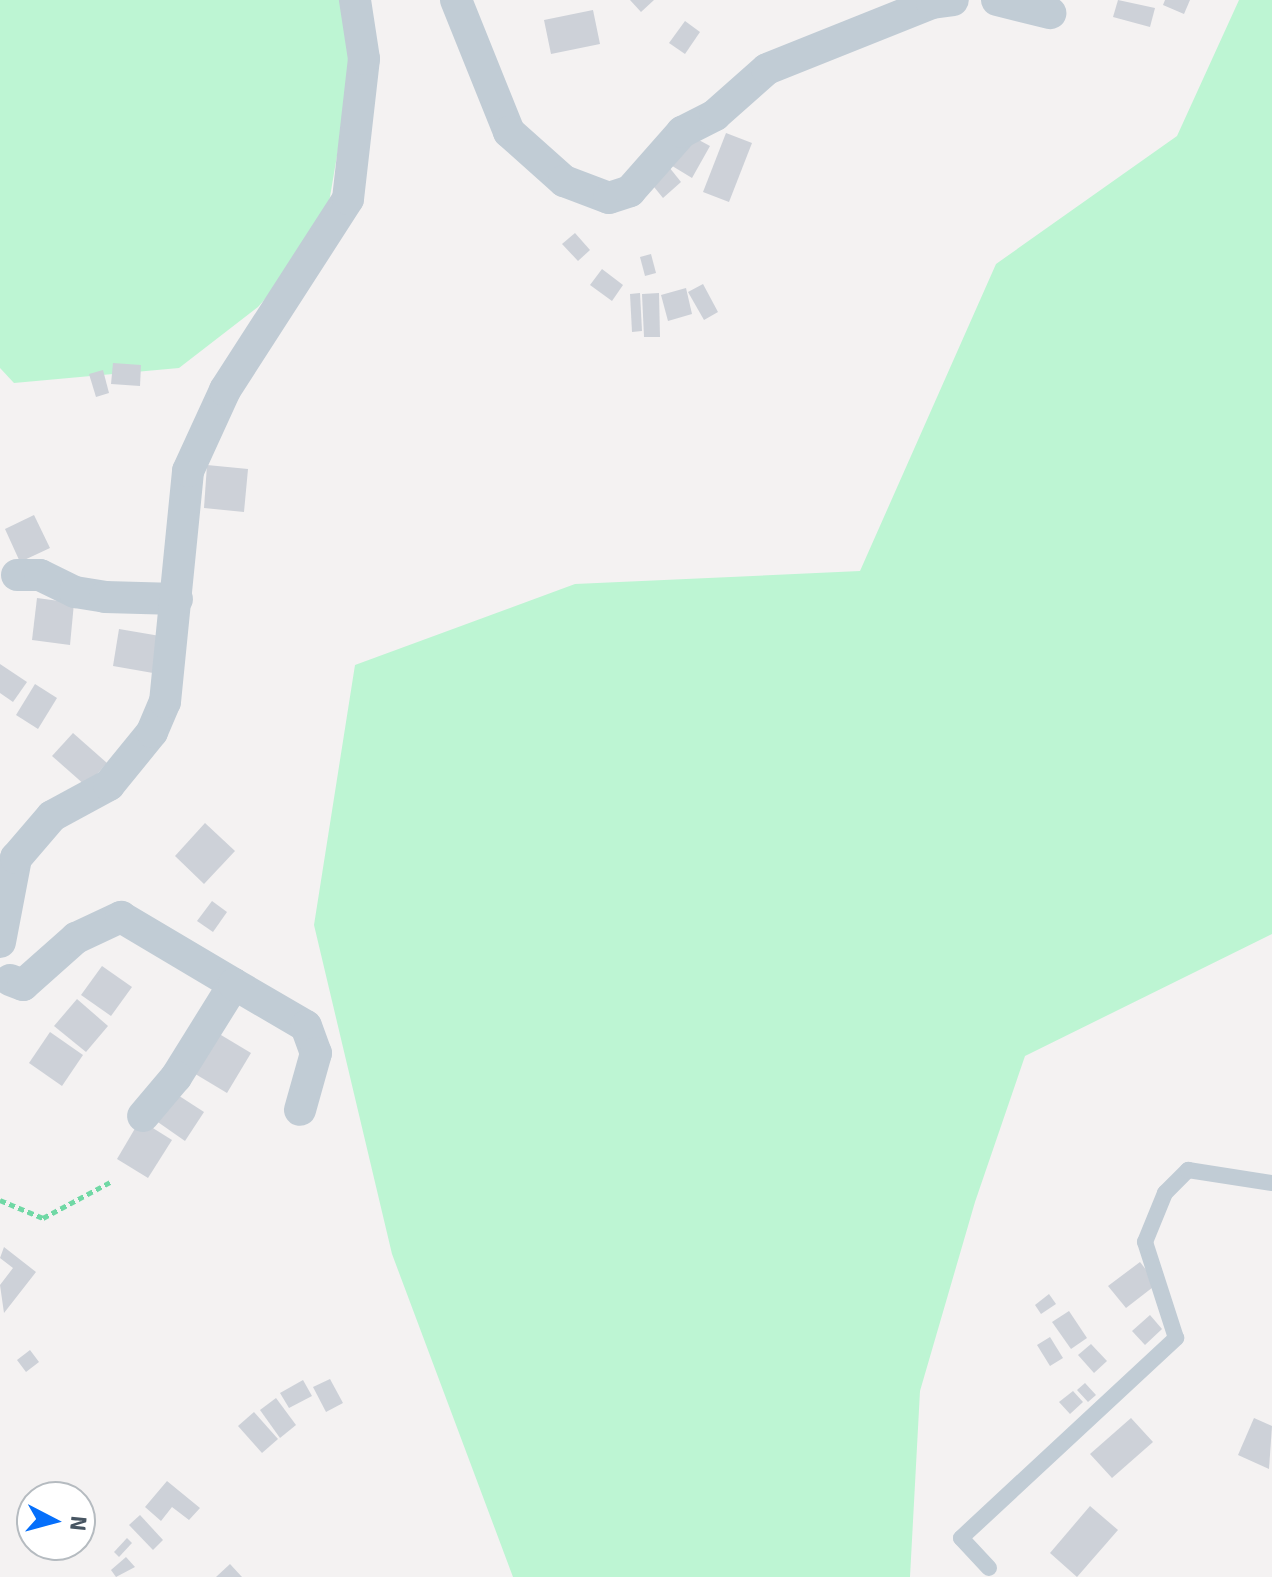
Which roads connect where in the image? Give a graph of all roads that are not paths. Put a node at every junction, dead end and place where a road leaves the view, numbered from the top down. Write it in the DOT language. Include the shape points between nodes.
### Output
graph roads {
  1 [pos="355,0"];
  2 [pos="456,0"];
  3 [pos="953,0"];
  4 [pos="997,0"];
  5 [pos="1050,13"];
  6 [pos="17,575"];
  7 [pos="177,599"];
  8 [pos="0,942"];
  9 [pos="10,980"];
  10 [pos="234,984"];
  11 [pos="300,1110"];
  12 [pos="143,1116"];
  13 [pos="1272,1183"];
  14 [pos="989,1568"];
  1 -- 7 [label="street" via="364,59 348,199 225,390 188,471"];
  2 -- 3 [label="street" via="509,132 564,181 609,198 630,191 682,132 715,115 767,69 932,3"];
  4 -- 5 [label="street"];
  6 -- 7 [label="street" via="40,575 75,592 105,597"];
  7 -- 8 [label="street" via="165,702 152,732 109,785 52,816 16,858"];
  9 -- 10 [label="street" via="23,985 76,938 121,917"];
  10 -- 11 [label="street" via="306,1026 316,1053"];
  10 -- 12 [label="street" via="176,1077"];
  13 -- 14 [label="lane" via="1188,1170 1165,1193 1145,1242 1176,1338 961,1538"];
}
